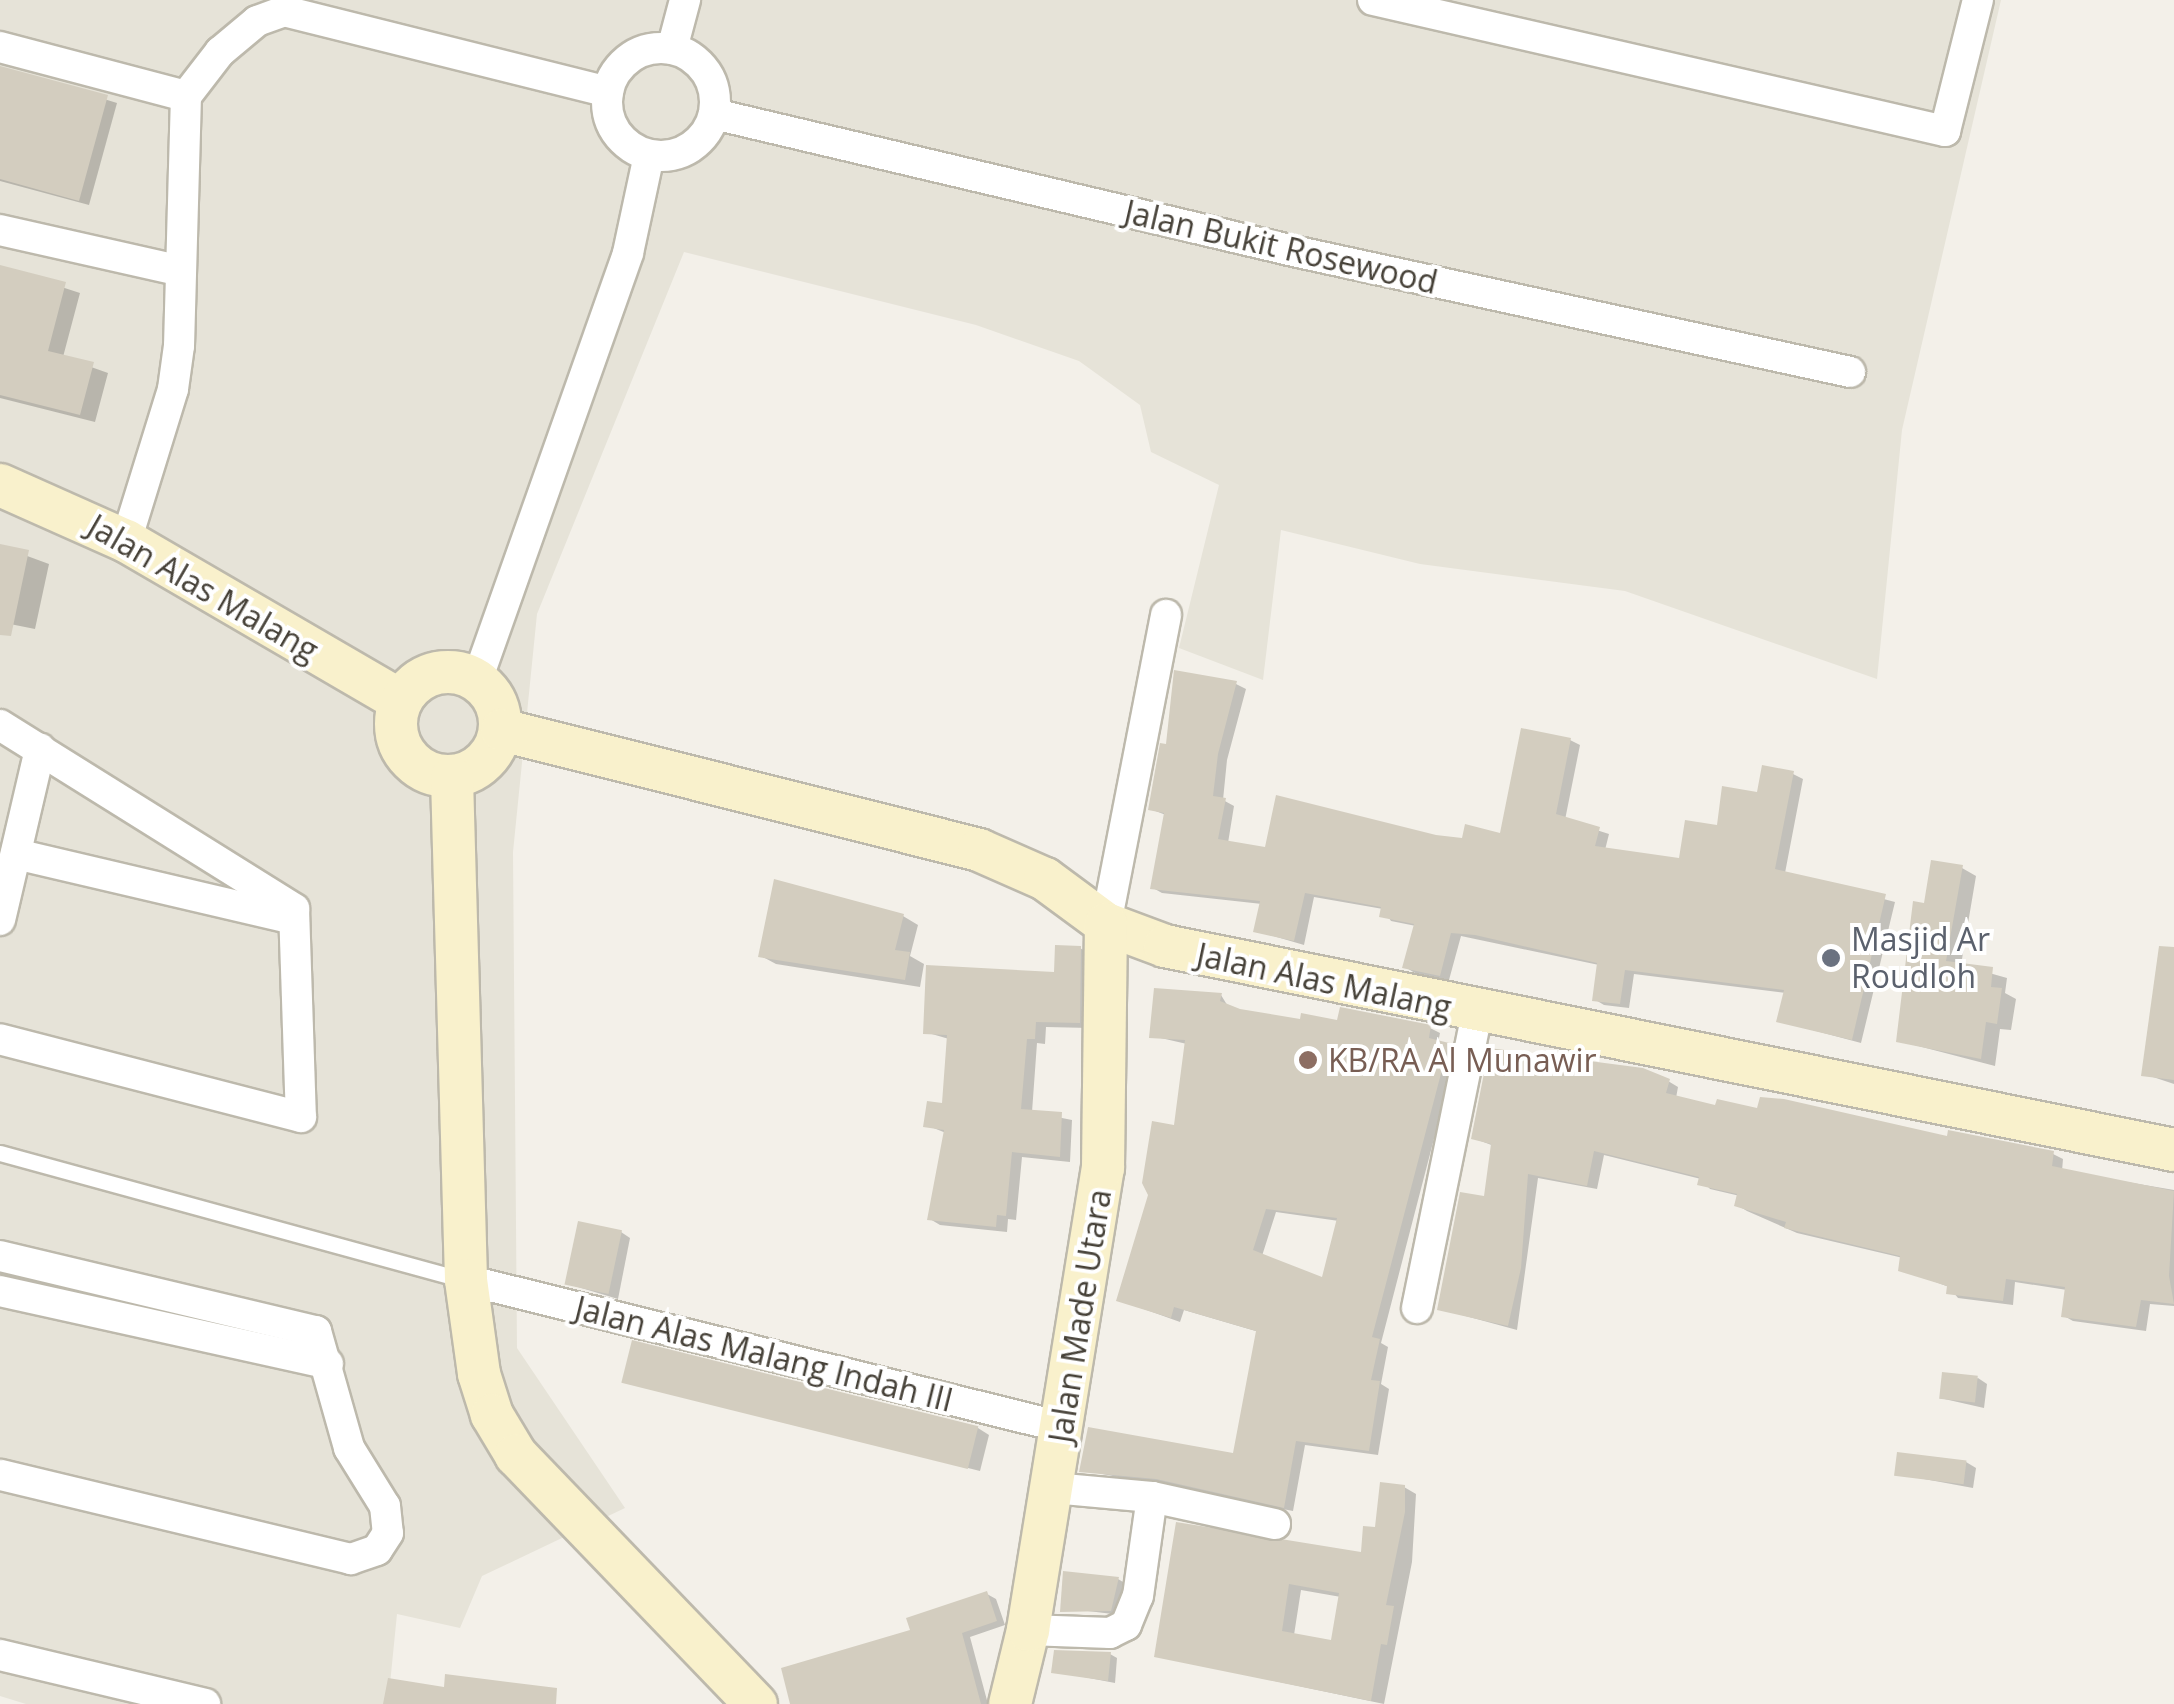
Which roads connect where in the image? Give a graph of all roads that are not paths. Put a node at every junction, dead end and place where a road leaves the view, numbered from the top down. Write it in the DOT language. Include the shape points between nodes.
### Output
graph roads {
  1 [pos="685,0"];
  2 [pos="1373,0"];
  3 [pos="1978,0"];
  4 [pos="0,47"];
  5 [pos="672,49"];
  6 [pos="608,92"];
  7 [pos="186,96"];
  8 [pos="714,114"];
  9 [pos="649,155"];
  10 [pos="0,230"];
  11 [pos="178,270"];
  12 [pos="1850,372"];
  13 [pos="0,485"];
  14 [pos="126,542"];
  15 [pos="1166,616"];
  16 [pos="477,680"];
  17 [pos="401,700"];
  18 [pos="0,725"];
  19 [pos="502,730"];
  20 [pos="40,749"];
  21 [pos="452,778"];
  22 [pos="16,854"];
  23 [pos="294,919"];
  24 [pos="0,920"];
  25 [pos="1106,924"];
  26 [pos="1477,1014"];
  27 [pos="0,1039"];
  28 [pos="2174,1150"];
  29 [pos="0,1153"];
  30 [pos="0,1256"];
  31 [pos="466,1280"];
  32 [pos="0,1291"];
  33 [pos="1417,1308"];
  34 [pos="328,1364"];
  35 [pos="1062,1427"];
  36 [pos="0,1475"];
  37 [pos="1052,1488"];
  38 [pos="1152,1497"];
  39 [pos="1275,1524"];
  40 [pos="1028,1630"];
  41 [pos="0,1655"];
  42 [pos="204,1704"];
  43 [pos="756,1704"];
  44 [pos="1010,1704"];
  1 -- 5 [label="street"];
  2 -- 3 [label="street" via="1945,131"];
  4 -- 7 [label="street"];
  5 -- 6 [label="street" via="631,57"];
  5 -- 8 [label="street" via="702,66 716,98"];
  6 -- 7 [label="street" via="284,11 257,21 220,52"];
  6 -- 9 [label="street" via="616,132"];
  7 -- 11 [label="street"];
  8 -- 9 [label="street" via="690,148"];
  8 -- 12 [label="street, Jalan Bukit Rosewood" via="1298,252"];
  9 -- 16 [label="street" via="628,254"];
  10 -- 11 [label="street"];
  11 -- 14 [label="street" via="173,389"];
  13 -- 14 [label="main road, Jalan Alas Malang"];
  14 -- 17 [label="main road, Jalan Alas Malang"];
  15 -- 25 [label="street"];
  16 -- 17 [label="main road" via="450,672 422,679"];
  16 -- 19 [label="main road" via="497,702"];
  17 -- 21 [label="main road" via="395,727 404,754 424,772"];
  18 -- 20 [label="street"];
  19 -- 21 [label="main road" via="485,763"];
  19 -- 25 [label="main road, Jalan Alas Malang" via="978,850 1045,879"];
  20 -- 22 [label="street"];
  20 -- 23 [label="street" via="294,909"];
  21 -- 31 [label="main road"];
  22 -- 23 [label="street"];
  22 -- 24 [label="street"];
  23 -- 27 [label="street" via="301,1116"];
  25 -- 26 [label="main road, Jalan Alas Malang" via="1165,946"];
  25 -- 35 [label="main road, Jalan Made Utara" via="1103,1168"];
  26 -- 28 [label="main road, Jalan Alas Malang"];
  26 -- 33 [label="street"];
  29 -- 31 [label="lane"];
  30 -- 34 [label="street" via="316,1331"];
  31 -- 35 [label="street, Jalan Alas Malang Indah III"];
  31 -- 43 [label="main road" via="479,1374 492,1415 516,1455"];
  32 -- 34 [label="street"];
  34 -- 36 [label="street" via="350,1448 385,1506 382,1542 350,1559"];
  35 -- 37 [label="main road, Jalan Made Utara"];
  37 -- 38 [label="street"];
  37 -- 40 [label="main road, Jalan Made Utara"];
  38 -- 39 [label="street"];
  38 -- 40 [label="street" via="1138,1596 1126,1625 1110,1633"];
  40 -- 44 [label="main road, Jalan Made Utara"];
  41 -- 42 [label="street"];
}
